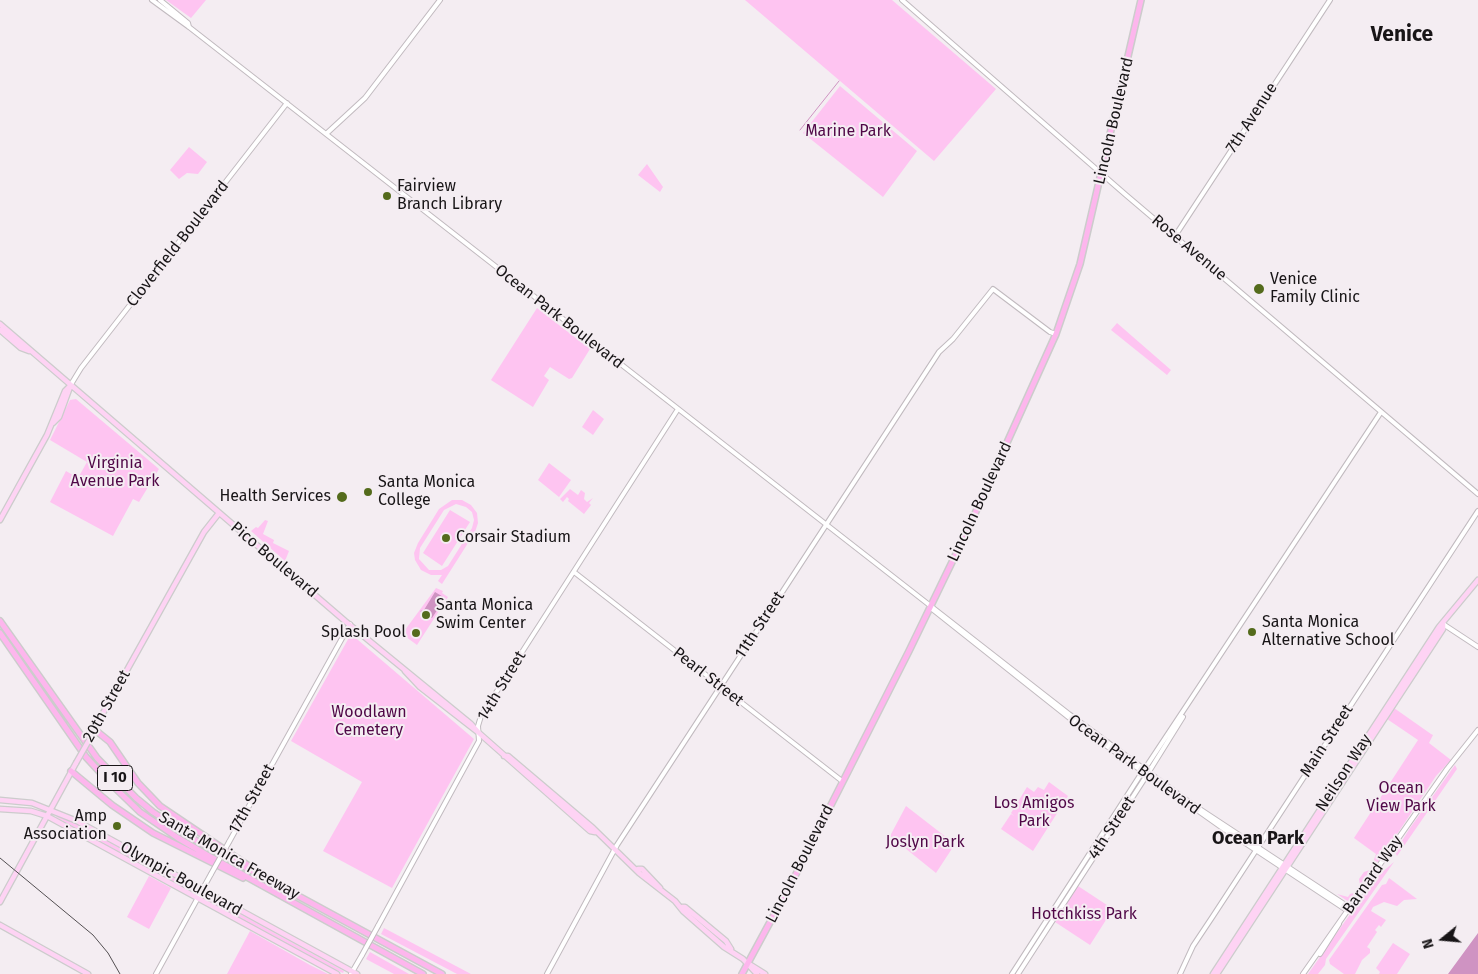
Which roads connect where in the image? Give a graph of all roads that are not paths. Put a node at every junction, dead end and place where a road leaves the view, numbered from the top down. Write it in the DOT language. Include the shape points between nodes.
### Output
graph roads {
  1 [pos="152,0"];
  2 [pos="160,0"];
  3 [pos="441,0"];
  4 [pos="902,0"];
  5 [pos="1141,0"];
  6 [pos="1330,0"];
  7 [pos="189,27"];
  8 [pos="287,103"];
  9 [pos="326,134"];
  10 [pos="1101,172"];
  11 [pos="1175,236"];
  12 [pos="0,324"];
  13 [pos="0,330"];
  14 [pos="1056,334"];
  15 [pos="30,351"];
  16 [pos="70,386"];
  17 [pos="678,409"];
  18 [pos="1382,412"];
  19 [pos="1478,494"];
  20 [pos="1478,511"];
  21 [pos="219,513"];
  22 [pos="0,520"];
  23 [pos="825,524"];
  24 [pos="574,572"];
  25 [pos="1478,580"];
  26 [pos="930,607"];
  27 [pos="0,621"];
  28 [pos="350,624"];
  29 [pos="1443,624"];
  30 [pos="0,633"];
  31 [pos="1478,648"];
  32 [pos="1011,671"];
  33 [pos="720,686"];
  34 [pos="1042,698"];
  35 [pos="1049,702"];
  36 [pos="1056,703"];
  37 [pos="1478,730"];
  38 [pos="93,731"];
  39 [pos="478,733"];
  40 [pos="71,771"];
  41 [pos="842,781"];
  42 [pos="0,800"];
  43 [pos="0,809"];
  44 [pos="50,809"];
  45 [pos="47,816"];
  46 [pos="1257,849"];
  47 [pos="615,850"];
  48 [pos="1284,867"];
  49 [pos="276,884"];
  50 [pos="264,887"];
  51 [pos="202,890"];
  52 [pos="198,897"];
  53 [pos="0,902"];
  54 [pos="1349,909"];
  55 [pos="0,925"];
  56 [pos="1046,925"];
  57 [pos="748,964"];
  58 [pos="354,973"];
  59 [pos="88,974"];
  60 [pos="156,974"];
  61 [pos="337,974"];
  62 [pos="423,974"];
  63 [pos="442,974"];
  64 [pos="547,974"];
  65 [pos="742,974"];
  66 [pos="757,974"];
  67 [pos="765,974"];
  68 [pos="1012,974"];
  69 [pos="1018,974"];
  70 [pos="1180,974"];
  71 [pos="1212,974"];
  72 [pos="1217,974"];
  73 [pos="1304,974"];
  1 -- 7 [label="street, Ocean Park Boulevard"];
  2 -- 7 [label="street, Ocean Park Boulevard"];
  3 -- 9 [label="street" via="360,105"];
  4 -- 10 [label="street, Rose Avenue"];
  5 -- 10 [label="highway, Lincoln Boulevard"];
  6 -- 11 [label="street, 7th Avenue"];
  7 -- 8 [label="street, Ocean Park Boulevard"];
  8 -- 9 [label="street, Ocean Park Boulevard"];
  8 -- 16 [label="street, Cloverfield Boulevard"];
  9 -- 17 [label="street, Ocean Park Boulevard"];
  10 -- 11 [label="street, Rose Avenue"];
  10 -- 14 [label="highway, Lincoln Boulevard" via="1074,286"];
  11 -- 18 [label="street, Rose Avenue"];
  12 -- 15 [label="main road, Pico Boulevard"];
  13 -- 15 [label="main road, Pico Boulevard" via="21,348"];
  14 -- 23 [label="street, 11th Street" via="993,289 937,354"];
  14 -- 26 [label="highway, Lincoln Boulevard"];
  15 -- 16 [label="main road, Pico Boulevard"];
  16 -- 21 [label="main road, Pico Boulevard"];
  16 -- 22 [label="main road, Cloverfield Boulevard"];
  17 -- 23 [label="street, Ocean Park Boulevard"];
  17 -- 24 [label="street, 14th Street"];
  18 -- 19 [label="street, Rose Avenue"];
  18 -- 56 [label="street, 4th Street, bridge"];
  20 -- 46 [label="street, Main Street"];
  21 -- 28 [label="main road, Pico Boulevard"];
  21 -- 38 [label="main road, 20th Street" via="204,532"];
  23 -- 26 [label="street, Ocean Park Boulevard"];
  23 -- 33 [label="street, 11th Street"];
  24 -- 33 [label="street, Pearl Street"];
  24 -- 39 [label="street, 14th Street" via="481,716"];
  25 -- 29 [label="main road, Neilson Way"];
  26 -- 32 [label="street, Ocean Park Boulevard"];
  26 -- 32 [label="street, Ocean Park Boulevard"];
  26 -- 41 [label="highway, Lincoln Boulevard"];
  27 -- 49 [label="highway, Santa Monica Freeway / I 10" via="92,751 136,798 197,841"];
  28 -- 39 [label="main road, Pico Boulevard"];
  28 -- 51 [label="street, 17th Street, bridge"];
  29 -- 31 [label="street"];
  29 -- 48 [label="main road, Neilson Way" via="1443,629"];
  30 -- 50 [label="highway, Santa Monica Freeway / I 10" via="86,757 120,793 152,821 178,838"];
  32 -- 34 [label="street, Ocean Park Boulevard"];
  32 -- 36 [label="street, Ocean Park Boulevard"];
  33 -- 41 [label="street, Pearl Street"];
  33 -- 47 [label="street, 11th Street"];
  34 -- 35 [label="street, Ocean Park Boulevard"];
  34 -- 36 [label="street"];
  35 -- 36 [label="street" via="1056,706"];
  35 -- 46 [label="street, Ocean Park Boulevard" via="1187,804"];
  36 -- 46 [label="street, Ocean Park Boulevard"];
  37 -- 54 [label="street, Barnard Way"];
  38 -- 40 [label="main road, 20th Street, bridge"];
  38 -- 49 [label="highway" via="110,742 138,783 160,806"];
  39 -- 47 [label="main road, Pico Boulevard"];
  39 -- 58 [label="street, 14th Street, bridge" via="479,741"];
  40 -- 44 [label="main road, 20th Street"];
  40 -- 50 [label="highway" via="153,833"];
  41 -- 57 [label="highway, Lincoln Boulevard"];
  42 -- 44 [label="main road, Olympic Boulevard" via="32,803"];
  43 -- 45 [label="main road, Olympic Boulevard" via="31,811"];
  44 -- 45 [label="main road, 20th Street"];
  44 -- 51 [label="main road, Olympic Boulevard"];
  45 -- 52 [label="main road, Olympic Boulevard"];
  45 -- 53 [label="main road, 20th Street"];
  46 -- 48 [label="street, Ocean Park Boulevard"];
  46 -- 70 [label="street, Main Street" via="1193,946"];
  47 -- 57 [label="main road, Pico Boulevard"];
  47 -- 64 [label="street, 11th Street"];
  48 -- 54 [label="street, Ocean Park Boulevard"];
  48 -- 71 [label="main road, Neilson Way"];
  48 -- 72 [label="main road, Neilson Way"];
  49 -- 63 [label="highway, Santa Monica Freeway / I 10"];
  50 -- 62 [label="highway, Santa Monica Freeway / I 10"];
  51 -- 52 [label="street, 17th Street"];
  51 -- 58 [label="main road, Olympic Boulevard"];
  52 -- 60 [label="street, 17th Street"];
  52 -- 61 [label="main road, Olympic Boulevard"];
  54 -- 73 [label="street, Barnard Way"];
  55 -- 59 [label="main road"];
  56 -- 68 [label="street, 4th Street"];
  56 -- 69 [label="street, 4th Street"];
  57 -- 65 [label="highway, Lincoln Boulevard"];
  57 -- 66 [label="main road, Pico Boulevard"];
  57 -- 67 [label="main road, Pico Boulevard"];
}
